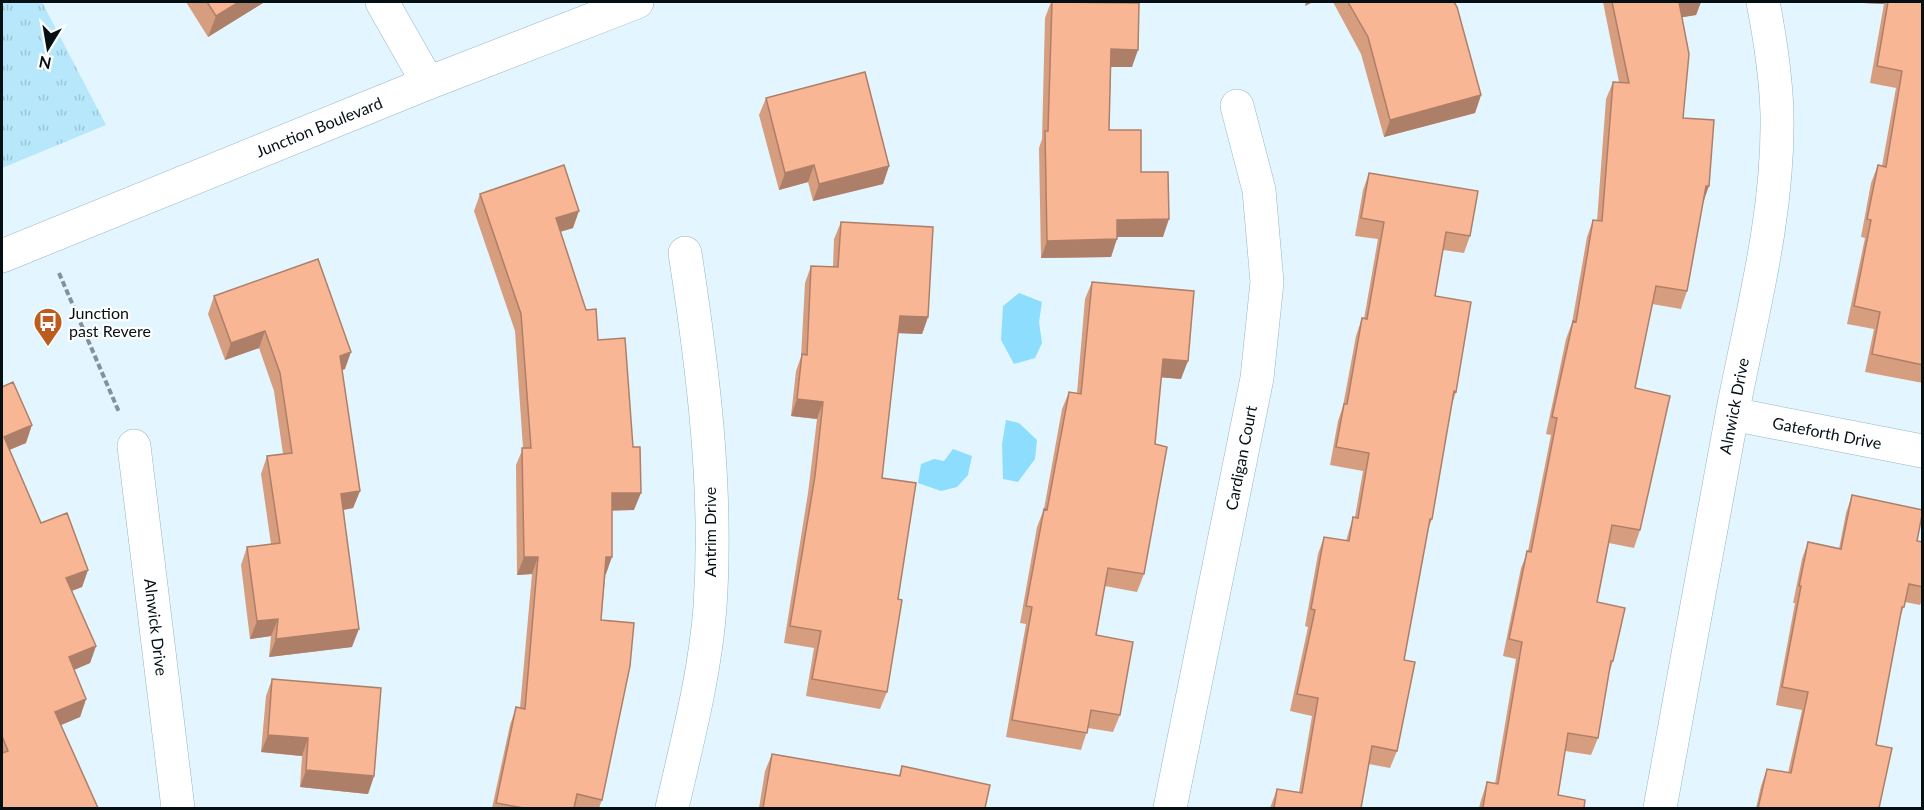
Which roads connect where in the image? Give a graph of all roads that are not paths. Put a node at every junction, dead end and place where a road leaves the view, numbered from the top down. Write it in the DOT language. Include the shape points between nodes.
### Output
graph roads {
  1 [pos="382,2"];
  2 [pos="638,2"];
  3 [pos="1763,2"];
  4 [pos="428,83"];
  5 [pos="1237,106"];
  6 [pos="685,254"];
  7 [pos="2,256"];
  8 [pos="1732,414"];
  9 [pos="134,446"];
  10 [pos="1923,451"];
  11 [pos="178,808"];
  12 [pos="672,808"];
  13 [pos="1170,808"];
  14 [pos="1660,808"];
  1 -- 4 [label="street"];
  2 -- 4 [label="street, Junction Boulevard"];
  3 -- 8 [label="street, Alnwick Drive" via="1777,114 1775,179 1766,246"];
  4 -- 7 [label="street, Junction Boulevard"];
  5 -- 13 [label="street, Cardigan Court" via="1259,190 1267,282 1257,378"];
  6 -- 12 [label="street, Antrim Drive" via="701,359 711,514 710,596 697,698"];
  8 -- 10 [label="street, Gateforth Drive"];
  8 -- 14 [label="street, Alnwick Drive"];
  9 -- 11 [label="street, Alnwick Drive"];
}
